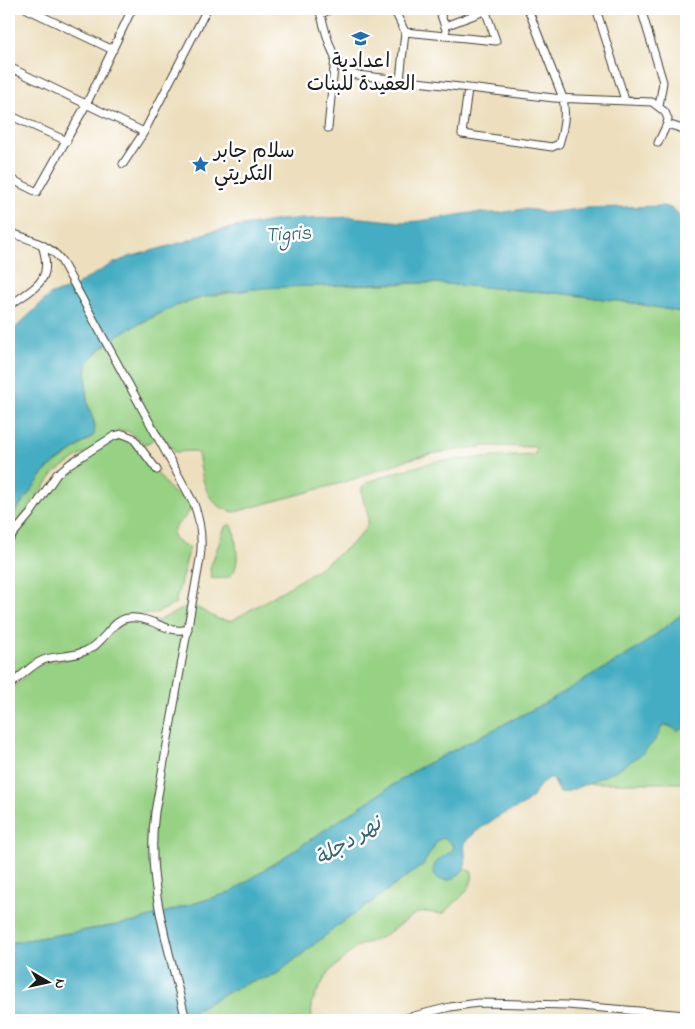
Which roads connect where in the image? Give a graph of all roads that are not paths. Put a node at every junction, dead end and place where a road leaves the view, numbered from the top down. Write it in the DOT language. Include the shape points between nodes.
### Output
graph roads {
  1 [pos="27,9"];
  2 [pos="132,9"];
  3 [pos="207,9"];
  4 [pos="332,9"];
  5 [pos="394,9"];
  6 [pos="439,9"];
  7 [pos="528,9"];
  8 [pos="596,9"];
  9 [pos="641,9"];
  10 [pos="485,10"];
  11 [pos="320,11"];
  12 [pos="445,26"];
  13 [pos="405,32"];
  14 [pos="449,36"];
  15 [pos="113,50"];
  16 [pos="335,58"];
  17 [pos="9,67"];
  18 [pos="400,80"];
  19 [pos="468,89"];
  20 [pos="563,98"];
  21 [pos="625,100"];
  22 [pos="86,105"];
  23 [pos="659,106"];
  24 [pos="9,115"];
  25 [pos="668,124"];
  26 [pos="328,128"];
  27 [pos="686,130"];
  28 [pos="144,132"];
  29 [pos="67,141"];
  30 [pos="658,143"];
  31 [pos="123,164"];
  32 [pos="9,178"];
  33 [pos="9,232"];
  34 [pos="42,245"];
  35 [pos="9,306"];
  36 [pos="156,470"];
  37 [pos="9,539"];
  38 [pos="188,629"];
  39 [pos="9,686"];
  40 [pos="686,1015"];
  41 [pos="186,1020"];
  42 [pos="398,1020"];
  1 -- 15 [label="street"];
  2 -- 15 [label="street"];
  3 -- 28 [label="street"];
  4 -- 11 [label="street"];
  5 -- 13 [label="street"];
  6 -- 12 [label="street"];
  7 -- 20 [label="street"];
  8 -- 21 [label="street"];
  9 -- 23 [label="street" via="663,82"];
  10 -- 12 [label="street"];
  10 -- 14 [label="street" via="496,41"];
  11 -- 16 [label="street"];
  12 -- 14 [label="street"];
  13 -- 14 [label="street"];
  13 -- 18 [label="street"];
  15 -- 22 [label="street"];
  16 -- 18 [label="street" via="348,74"];
  16 -- 26 [label="street"];
  17 -- 22 [label="street"];
  18 -- 19 [label="street"];
  19 -- 20 [label="street"];
  19 -- 20 [label="street" via="462,134 552,147 560,141 565,106"];
  20 -- 21 [label="street"];
  21 -- 23 [label="street" via="648,101"];
  22 -- 28 [label="street"];
  22 -- 29 [label="street"];
  23 -- 25 [label="street" via="667,115"];
  24 -- 29 [label="street"];
  25 -- 27 [label="street"];
  25 -- 30 [label="street"];
  28 -- 31 [label="street"];
  29 -- 32 [label="street" via="37,192"];
  33 -- 34 [label="street"];
  34 -- 35 [label="street" via="47,263 43,277"];
  34 -- 38 [label="street" via="61,260 194,504 201,525 202,548"];
  36 -- 37 [label="street" via="133,438 123,434 114,436 57,474"];
  38 -- 39 [label="street" via="175,630 148,620 124,619 89,650 41,661"];
  38 -- 41 [label="street" via="153,827 153,872"];
  40 -- 42 [label="street" via="478,1003"];
}
